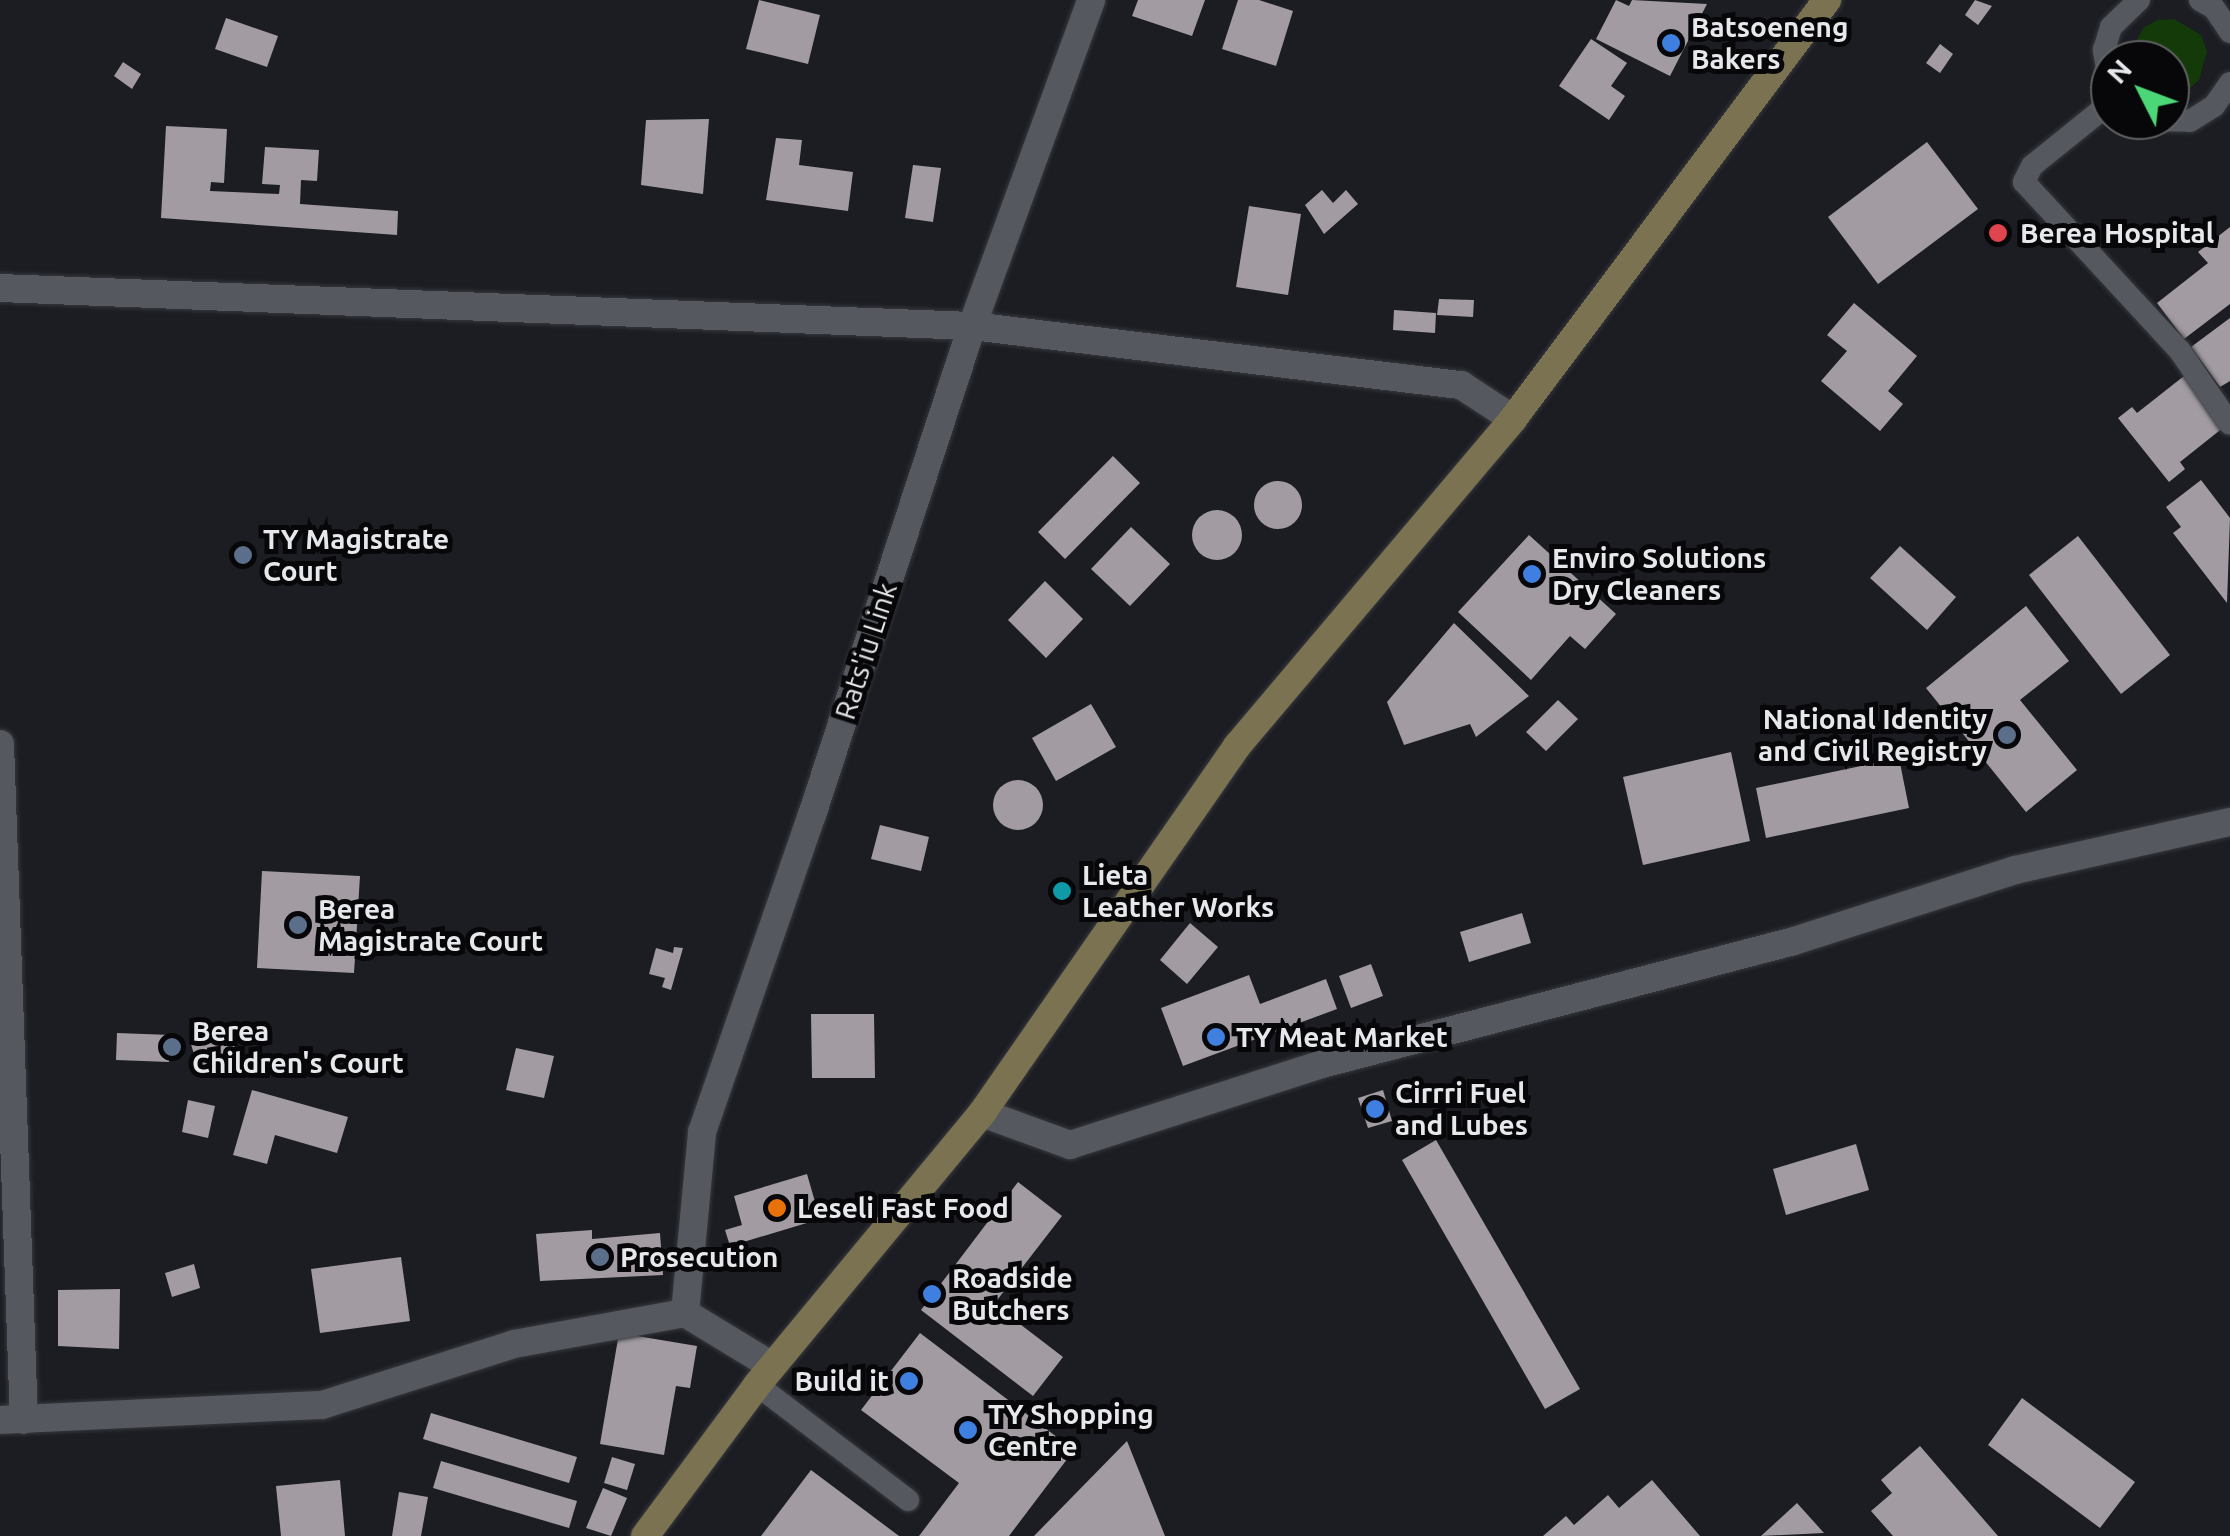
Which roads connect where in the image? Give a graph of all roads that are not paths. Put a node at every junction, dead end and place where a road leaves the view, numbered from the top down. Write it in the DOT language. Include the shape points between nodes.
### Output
graph roads {
  1 [pos="1091,0"];
  2 [pos="2200,0"];
  3 [pos="1818,2"];
  4 [pos="2128,2"];
  5 [pos="2230,32"];
  6 [pos="2107,40"];
  7 [pos="2230,83"];
  8 [pos="2090,118"];
  9 [pos="2190,120"];
  10 [pos="0,288"];
  11 [pos="972,326"];
  12 [pos="1513,418"];
  13 [pos="2230,424"];
  14 [pos="0,744"];
  15 [pos="2230,822"];
  16 [pos="2,901"];
  17 [pos="982,1113"];
  18 [pos="685,1313"];
  19 [pos="765,1376"];
  20 [pos="12,1420"];
  21 [pos="908,1500"];
  22 [pos="645,1536"];
  1 -- 11 [label="street, Rats'iu Link"];
  2 -- 5 [label="lane"];
  3 -- 12 [label="main road"];
  4 -- 6 [label="lane"];
  7 -- 9 [label="lane" via="2214,106"];
  8 -- 13 [label="lane" via="2032,166 2024,182 2180,351"];
  10 -- 11 [label="street"];
  11 -- 12 [label="street" via="1460,385"];
  11 -- 18 [label="street, Rats'iu Link" via="702,1132"];
  12 -- 17 [label="main road" via="1237,746"];
  14 -- 16 [label="street"];
  15 -- 17 [label="street" via="2015,870 1791,942 1322,1064 1070,1145"];
  16 -- 20 [label="street"];
  17 -- 19 [label="main road"];
  18 -- 19 [label="street"];
  18 -- 20 [label="street" via="514,1344 322,1405"];
  19 -- 21 [label="lane"];
  19 -- 22 [label="main road"];
}
